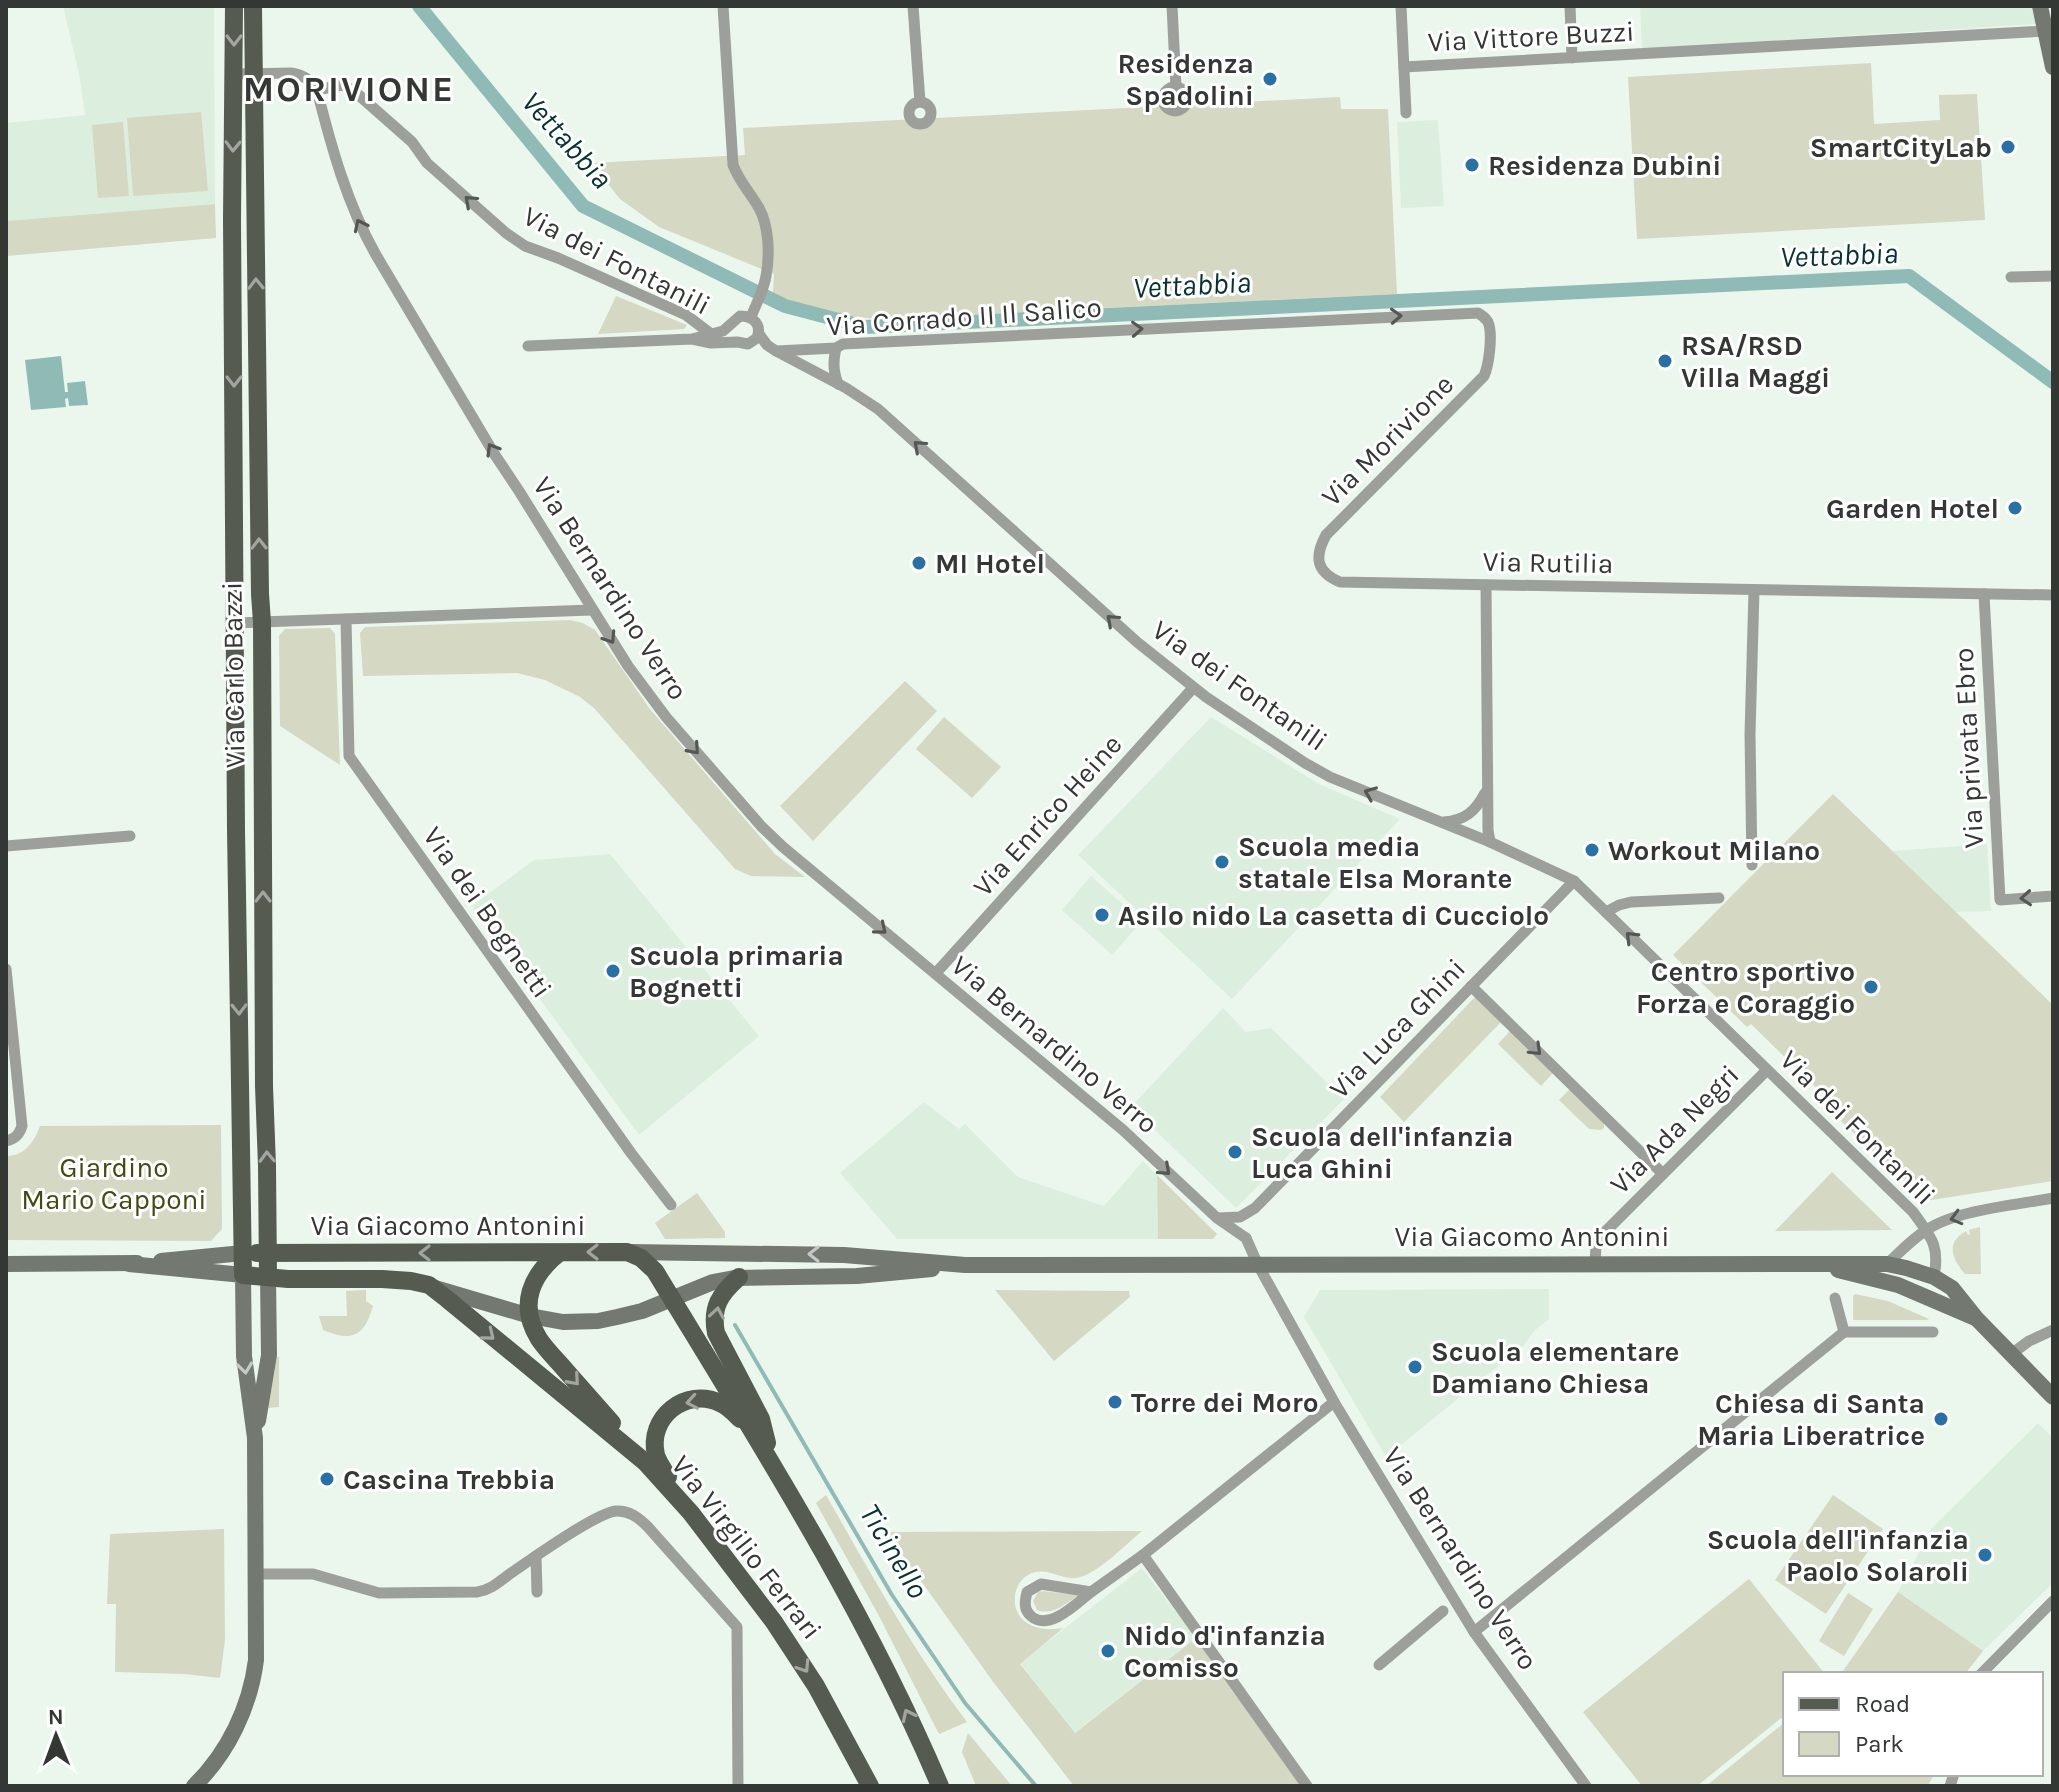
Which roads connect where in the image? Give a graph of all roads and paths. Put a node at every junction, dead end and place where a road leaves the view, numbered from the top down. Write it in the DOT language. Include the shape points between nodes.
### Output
graph roads {
  1 [pos="234,6"];
  2 [pos="253,6"];
  3 [pos="723,6"];
  4 [pos="913,6"];
  5 [pos="1172,6"];
  6 [pos="1401,6"];
  7 [pos="1570,6"];
  8 [pos="2040,6"];
  9 [pos="2045,31"];
  10 [pos="1572,58"];
  11 [pos="1404,67"];
  12 [pos="2053,67"];
  13 [pos="253,73"];
  14 [pos="234,74"];
  15 [pos="1176,87"];
  16 [pos="317,90"];
  17 [pos="920,102"];
  18 [pos="1406,113"];
  19 [pos="2053,276"];
  20 [pos="2011,277"];
  21 [pos="752,314"];
  22 [pos="1488,322"];
  23 [pos="732,323"];
  24 [pos="711,334"];
  25 [pos="759,334"];
  26 [pos="692,339"];
  27 [pos="737,342"];
  28 [pos="528,346"];
  29 [pos="836,348"];
  30 [pos="776,351"];
  31 [pos="838,384"];
  32 [pos="1340,582"];
  33 [pos="1486,585"];
  34 [pos="1754,590"];
  35 [pos="1984,594"];
  36 [pos="2053,595"];
  37 [pos="592,610"];
  38 [pos="346,619"];
  39 [pos="262,622"];
  40 [pos="235,623"];
  41 [pos="1193,688"];
  42 [pos="1487,789"];
  43 [pos="1442,822"];
  44 [pos="130,836"];
  45 [pos="1490,842"];
  46 [pos="6,846"];
  47 [pos="1752,865"];
  48 [pos="1574,881"];
  49 [pos="2053,896"];
  50 [pos="1719,898"];
  51 [pos="1606,912"];
  52 [pos="6,969"];
  53 [pos="936,973"];
  54 [pos="1471,986"];
  55 [pos="1767,1070"];
  56 [pos="6,1141"];
  57 [pos="1663,1174"];
  58 [pos="2053,1198"];
  59 [pos="671,1205"];
  60 [pos="1255,1208"];
  61 [pos="1217,1218"];
  62 [pos="1926,1230"];
  63 [pos="1246,1238"];
  64 [pos="627,1252"];
  65 [pos="243,1253"];
  66 [pos="268,1253"];
  67 [pos="559,1253"];
  68 [pos="6,1264"];
  69 [pos="129,1264"];
  70 [pos="1595,1264"];
  71 [pos="1806,1264"];
  72 [pos="1887,1264"];
  73 [pos="965,1265"];
  74 [pos="1258,1265"];
  75 [pos="243,1275"];
  76 [pos="268,1277"];
  77 [pos="739,1277"];
  78 [pos="1934,1277"];
  79 [pos="429,1285"];
  80 [pos="1835,1298"];
  81 [pos="672,1299"];
  82 [pos="530,1316"];
  83 [pos="1976,1318"];
  84 [pos="2053,1330"];
  85 [pos="1844,1332"];
  86 [pos="1933,1332"];
  87 [pos="2010,1355"];
  88 [pos="2053,1397"];
  89 [pos="1334,1402"];
  90 [pos="756,1435"];
  91 [pos="255,1438"];
  92 [pos="645,1462"];
  93 [pos="772,1462"];
  94 [pos="691,1513"];
  95 [pos="1143,1555"];
  96 [pos="536,1556"];
  97 [pos="256,1574"];
  98 [pos="537,1592"];
  99 [pos="1091,1592"];
  100 [pos="2053,1601"];
  101 [pos="1443,1611"];
  102 [pos="1474,1632"];
  103 [pos="1379,1665"];
  104 [pos="1983,1672"];
  105 [pos="194,1786"];
  106 [pos="738,1786"];
  107 [pos="870,1786"];
  108 [pos="940,1786"];
  109 [pos="1307,1786"];
  110 [pos="1586,1786"];
  1 -- 14 [label="main road, Via Carlo Bazzi, one-way"];
  2 -- 13 [label="main road, Via Carlo Bazzi"];
  3 -- 21 [label="street" via="733,165 759,209 768,246 766,276"];
  4 -- 17 [label="street"];
  5 -- 15 [label="street"];
  6 -- 11 [label="street, Via Vittore Buzzi"];
  7 -- 10 [label="street"];
  8 -- 9 [label="main road"];
  9 -- 10 [label="street, Via Vittore Buzzi"];
  9 -- 12 [label="main road"];
  10 -- 11 [label="street, Via Vittore Buzzi"];
  11 -- 18 [label="street, Via Vittore Buzzi"];
  13 -- 14 [label="street"];
  13 -- 16 [label="street" via="299,75"];
  39 -- 13 [label="main road, Via Carlo Bazzi, one-way"];
  14 -- 40 [label="main road, Via Carlo Bazzi, one-way"];
  24 -- 16 [label="street, Via dei Fontanili, one-way" via="686,315 525,246 427,163 412,142 353,90 342,85"];
  37 -- 16 [label="street, Via Bernardino Verro, one-way" via="360,226"];
  19 -- 20 [label="street"];
  21 -- 23 [label="street"];
  21 -- 25 [label="street"];
  29 -- 22 [label="street, Via Corrado II Il Salico, one-way" via="1470,312"];
  22 -- 32 [label="street, Via Morivione" via="1489,367 1484,376 1326,535 1319,563 1328,578"];
  23 -- 24 [label="street"];
  23 -- 27 [label="street"];
  24 -- 26 [label="street"];
  25 -- 27 [label="street" via="752,343"];
  25 -- 30 [label="street, Via dei Fontanili"];
  26 -- 27 [label="street"];
  26 -- 28 [label="street"];
  29 -- 30 [label="street, Via Corrado II Il Salico"];
  29 -- 31 [label="street" via="833,371"];
  30 -- 31 [label="street, Via dei Fontanili"];
  41 -- 31 [label="street, Via dei Fontanili, one-way" via="878,409"];
  32 -- 33 [label="street, Via Rutilia"];
  33 -- 34 [label="street, Via Rutilia"];
  33 -- 42 [label="street"];
  34 -- 35 [label="street, Via Rutilia"];
  34 -- 47 [label="street"];
  35 -- 36 [label="street, Via Rutilia"];
  49 -- 35 [label="street, Via privata Ebro, one-way" via="2000,900"];
  37 -- 38 [label="street"];
  37 -- 53 [label="street, Via Bernardino Verro, one-way" via="666,717 761,826"];
  38 -- 39 [label="street"];
  38 -- 59 [label="street, Via dei Bognetti" via="349,756"];
  39 -- 40 [label="street"];
  66 -- 39 [label="main road, Via Carlo Bazzi, one-way"];
  40 -- 65 [label="main road, Via Carlo Bazzi, one-way"];
  43 -- 41 [label="street, Via dei Fontanili, one-way" via="1330,777"];
  41 -- 53 [label="street, Via Enrico Heine"];
  42 -- 43 [label="street" via="1473,813"];
  42 -- 45 [label="street"];
  43 -- 45 [label="street, Via dei Fontanili"];
  44 -- 46 [label="street"];
  45 -- 48 [label="street, Via dei Fontanili"];
  48 -- 51 [label="street, Via dei Fontanili"];
  48 -- 54 [label="street, Via Luca Ghini"];
  50 -- 51 [label="street" via="1631,902"];
  55 -- 51 [label="street, Via dei Fontanili, one-way"];
  52 -- 56 [label="street" via="22,1126"];
  53 -- 61 [label="street, Via Bernardino Verro, one-way" via="1123,1130"];
  54 -- 57 [label="street, one-way"];
  54 -- 60 [label="street, Via Luca Ghini"];
  55 -- 57 [label="street, Via Ada Negri"];
  55 -- 62 [label="street, Via dei Fontanili"];
  57 -- 70 [label="street, Via Ada Negri" via="1600,1237"];
  58 -- 62 [label="street, one-way" via="1960,1216"];
  60 -- 61 [label="street" via="1240,1217"];
  60 -- 63 [label="street"];
  61 -- 63 [label="street, Via Bernardino Verro"];
  62 -- 72 [label="street"];
  62 -- 78 [label="street" via="1938,1258"];
  63 -- 74 [label="street"];
  64 -- 67 [label="main road, Via Giacomo Antonini, one-way"];
  73 -- 64 [label="main road, Via Giacomo Antonini, one-way" via="844,1255"];
  64 -- 81 [label="main road" via="651,1266"];
  65 -- 66 [label="main road, Via Giacomo Antonini"];
  65 -- 69 [label="main road"];
  65 -- 75 [label="main road, Via Carlo Bazzi"];
  67 -- 66 [label="main road, Via Giacomo Antonini, one-way"];
  66 -- 76 [label="main road, Via Carlo Bazzi"];
  67 -- 82 [label="main road" via="532,1283"];
  68 -- 69 [label="main road"];
  69 -- 75 [label="main road"];
  70 -- 71 [label="main road, Via Giacomo Antonini"];
  70 -- 74 [label="main road, Via Giacomo Antonini"];
  71 -- 72 [label="main road"];
  71 -- 83 [label="main road" via="1898,1285"];
  72 -- 78 [label="main road"];
  73 -- 74 [label="main road, Via Giacomo Antonini"];
  73 -- 77 [label="main road, Via Giacomo Antonini" via="869,1276"];
  74 -- 89 [label="street, Via Bernardino Verro"];
  75 -- 76 [label="main road, Via Giacomo Antonini"];
  75 -- 91 [label="main road, one-way" via="244,1356"];
  76 -- 79 [label="main road, Via Giacomo Antonini" via="393,1279"];
  76 -- 91 [label="main road" via="269,1355"];
  77 -- 81 [label="main road, Via Giacomo Antonini"];
  93 -- 77 [label="main road, one-way" via="761,1419 716,1333 719,1298"];
  78 -- 83 [label="main road" via="1952,1288"];
  79 -- 82 [label="main road, Via Giacomo Antonini"];
  79 -- 92 [label="main road, Via Virgilio Ferrari, one-way"];
  80 -- 85 [label="street"];
  81 -- 82 [label="main road, Via Giacomo Antonini" via="598,1321"];
  81 -- 90 [label="main road, Via Virgilio Ferrari"];
  82 -- 92 [label="main road, one-way" via="540,1340"];
  83 -- 87 [label="main road"];
  84 -- 87 [label="street"];
  85 -- 86 [label="street"];
  85 -- 102 [label="street"];
  87 -- 88 [label="main road"];
  89 -- 95 [label="street"];
  89 -- 102 [label="street, Via Bernardino Verro"];
  90 -- 93 [label="main road, Via Virgilio Ferrari"];
  90 -- 94 [label="main road, one-way" via="734,1412 710,1400 686,1400 664,1416 656,1455"];
  91 -- 97 [label="main road"];
  92 -- 94 [label="main road, Via Virgilio Ferrari"];
  108 -- 93 [label="main road, Via Virgilio Ferrari, one-way" via="859,1617"];
  94 -- 107 [label="main road, Via Virgilio Ferrari, one-way" via="816,1686"];
  95 -- 99 [label="street"];
  95 -- 109 [label="street"];
  96 -- 97 [label="street" via="491,1588 471,1593 379,1593 313,1574"];
  96 -- 98 [label="street"];
  96 -- 106 [label="street" via="601,1515 625,1512 648,1527 737,1627"];
  97 -- 105 [label="main road" via="255,1670 226,1745"];
  99 -- 99 [label="street" via="1041,1584 1027,1592 1025,1604 1033,1619 1049,1621"];
  100 -- 104 [label="street"];
  101 -- 103 [label="street"];
  102 -- 110 [label="street, Via Bernardino Verro"];
}
